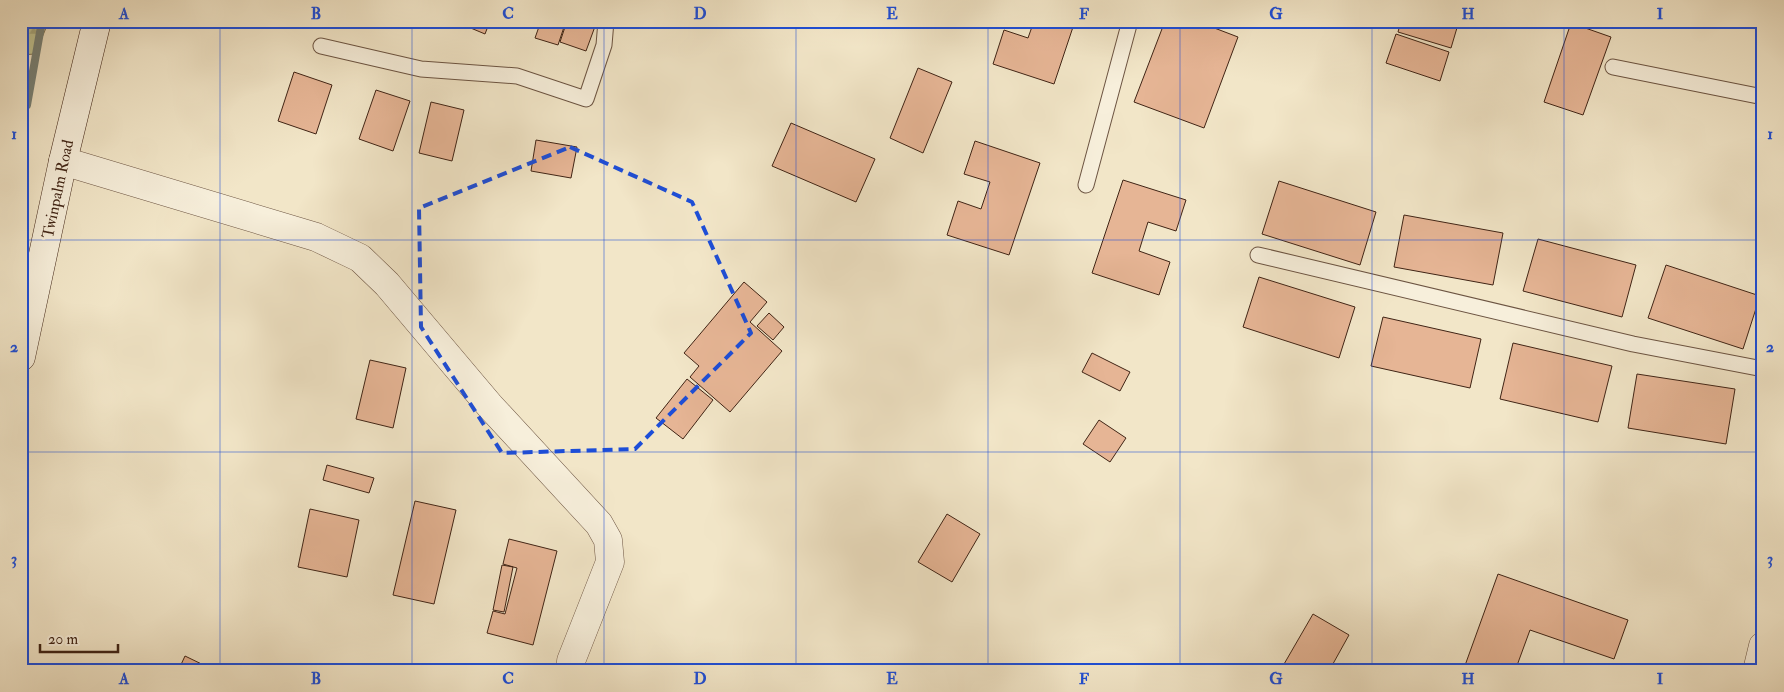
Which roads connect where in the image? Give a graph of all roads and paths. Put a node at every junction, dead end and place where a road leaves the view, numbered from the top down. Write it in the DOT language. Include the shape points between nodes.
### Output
graph roads {
  1 [pos="96,21"];
  2 [pos="606,21"];
  3 [pos="1130,21"];
  4 [pos="321,46"];
  5 [pos="1612,68"];
  6 [pos="1763,97"];
  7 [pos="63,161"];
  8 [pos="1086,186"];
  9 [pos="1258,255"];
  10 [pos="21,357"];
  11 [pos="1763,369"];
  12 [pos="1763,646"];
  13 [pos="571,671"];
  14 [pos="1757,671"];
  1 -- 7 [label="street, Twinpalm Road"];
  2 -- 4 [label="lane" via="604,45 586,99 518,76 421,69"];
  3 -- 8 [label="lane"];
  5 -- 6 [label="lane"];
  7 -- 10 [label="street, Twinpalm Road"];
  7 -- 13 [label="street" via="316,237 360,258 387,284 490,406 599,524 608,540 610,562 571,660"];
  9 -- 11 [label="lane" via="1633,344"];
  12 -- 14 [label="street"];
}
